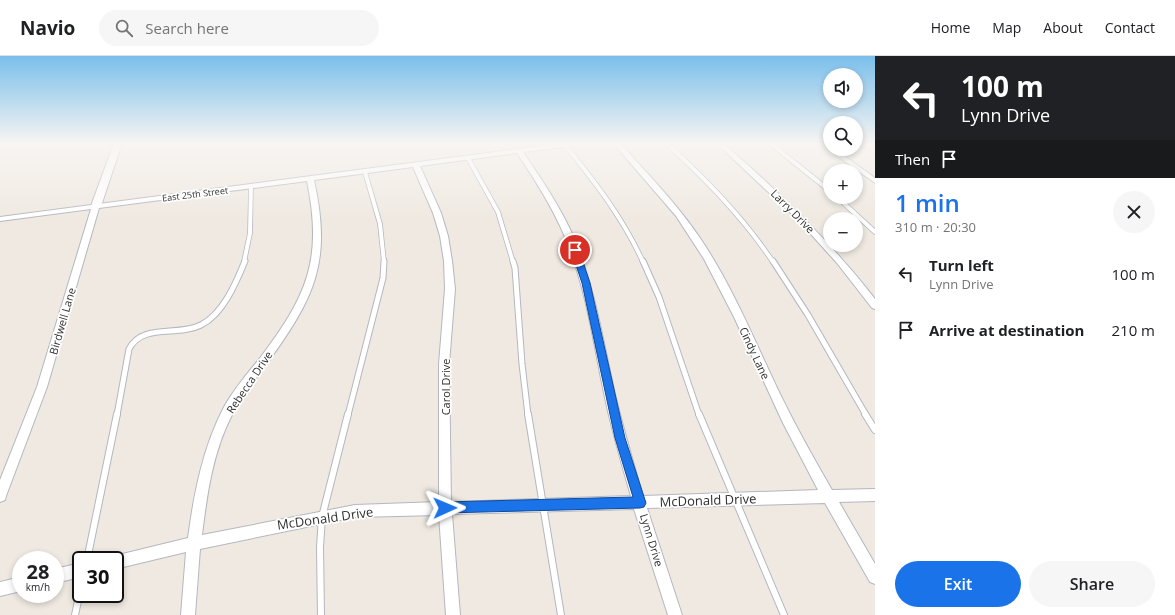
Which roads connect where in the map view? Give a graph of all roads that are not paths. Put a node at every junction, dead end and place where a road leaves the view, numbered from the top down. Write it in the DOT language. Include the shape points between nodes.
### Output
graph roads {
  1 [pos="109,169"];
  2 [pos="386,169"];
  3 [pos="418,169"];
  4 [pos="474,169"];
  5 [pos="531,169"];
  6 [pos="584,169"];
  7 [pos="640,169"];
  8 [pos="693,169"];
  9 [pos="749,169"];
  10 [pos="803,169"];
  11 [pos="858,169"];
  12 [pos="365,172"];
  13 [pos="310,179"];
  14 [pos="875,181"];
  15 [pos="823,185"];
  16 [pos="251,186"];
  17 [pos="845,204"];
  18 [pos="96,206"];
  19 [pos="0,219"];
  20 [pos="875,232"];
  21 [pos="875,306"];
  22 [pos="875,430"];
  23 [pos="875,495"];
  24 [pos="0,496"];
  25 [pos="828,497"];
  26 [pos="735,500"];
  27 [pos="640,503"];
  28 [pos="543,505"];
  29 [pos="445,508"];
  30 [pos="322,517"];
  31 [pos="193,542"];
  32 [pos="89,551"];
  33 [pos="124,560"];
  34 [pos="875,577"];
  35 [pos="12,586"];
  36 [pos="0,589"];
  37 [pos="78,603"];
  38 [pos="75,615"];
  39 [pos="188,615"];
  40 [pos="321,615"];
  41 [pos="453,615"];
  42 [pos="561,615"];
  43 [pos="675,615"];
  44 [pos="784,615"];
  1 -- 18 [label="street, Birdwell Lane"];
  2 -- 12 [label="street, East 25th Street"];
  3 -- 29 [label="street, Carol Drive" via="437,213 448,261 450,289 444,364"];
  4 -- 28 [label="lane" via="498,212 515,268 524,380"];
  5 -- 27 [label="street, Lynn Drive" via="563,223 586,283 620,438"];
  6 -- 26 [label="lane" via="623,222 636,246 659,297 697,410"];
  7 -- 25 [label="street, Cindy Lane" via="662,193 697,240 721,280 776,398"];
  8 -- 22 [label="lane" via="724,200 763,247"];
  9 -- 21 [label="street, Larry Drive" via="809,226"];
  10 -- 15 [label="lane"];
  11 -- 14 [label="street"];
  12 -- 13 [label="street, East 25th Street"];
  12 -- 30 [label="lane" via="380,224 384,254 383,278"];
  13 -- 16 [label="street, East 25th Street"];
  13 -- 31 [label="street, Rebecca Drive" via="317,222 317,254 308,286 294,317 241,390 225,418 202,485"];
  16 -- 18 [label="street, East 25th Street"];
  16 -- 32 [label="lane" via="252,225 246,255 235,284 214,316 195,328 147,333 132,343 129,349"];
  17 -- 20 [label="lane"];
  18 -- 19 [label="street, East 25th Street"];
  18 -- 24 [label="street, Birdwell Lane" via="42,387"];
  23 -- 25 [label="street, McDonald Drive"];
  25 -- 26 [label="street, McDonald Drive"];
  25 -- 34 [label="street, Cindy Lane"];
  26 -- 27 [label="street, McDonald Drive"];
  26 -- 44 [label="lane"];
  27 -- 28 [label="street, McDonald Drive"];
  27 -- 43 [label="street, Lynn Drive"];
  28 -- 29 [label="street, McDonald Drive"];
  28 -- 42 [label="lane"];
  29 -- 30 [label="street, McDonald Drive" via="355,511"];
  29 -- 41 [label="street, Carol Drive"];
  30 -- 31 [label="street, McDonald Drive"];
  30 -- 40 [label="lane"];
  31 -- 33 [label="street, McDonald Drive"];
  31 -- 39 [label="street, Rebecca Drive"];
  35 -- 36 [label="street"];
  37 -- 38 [label="lane"];
}
